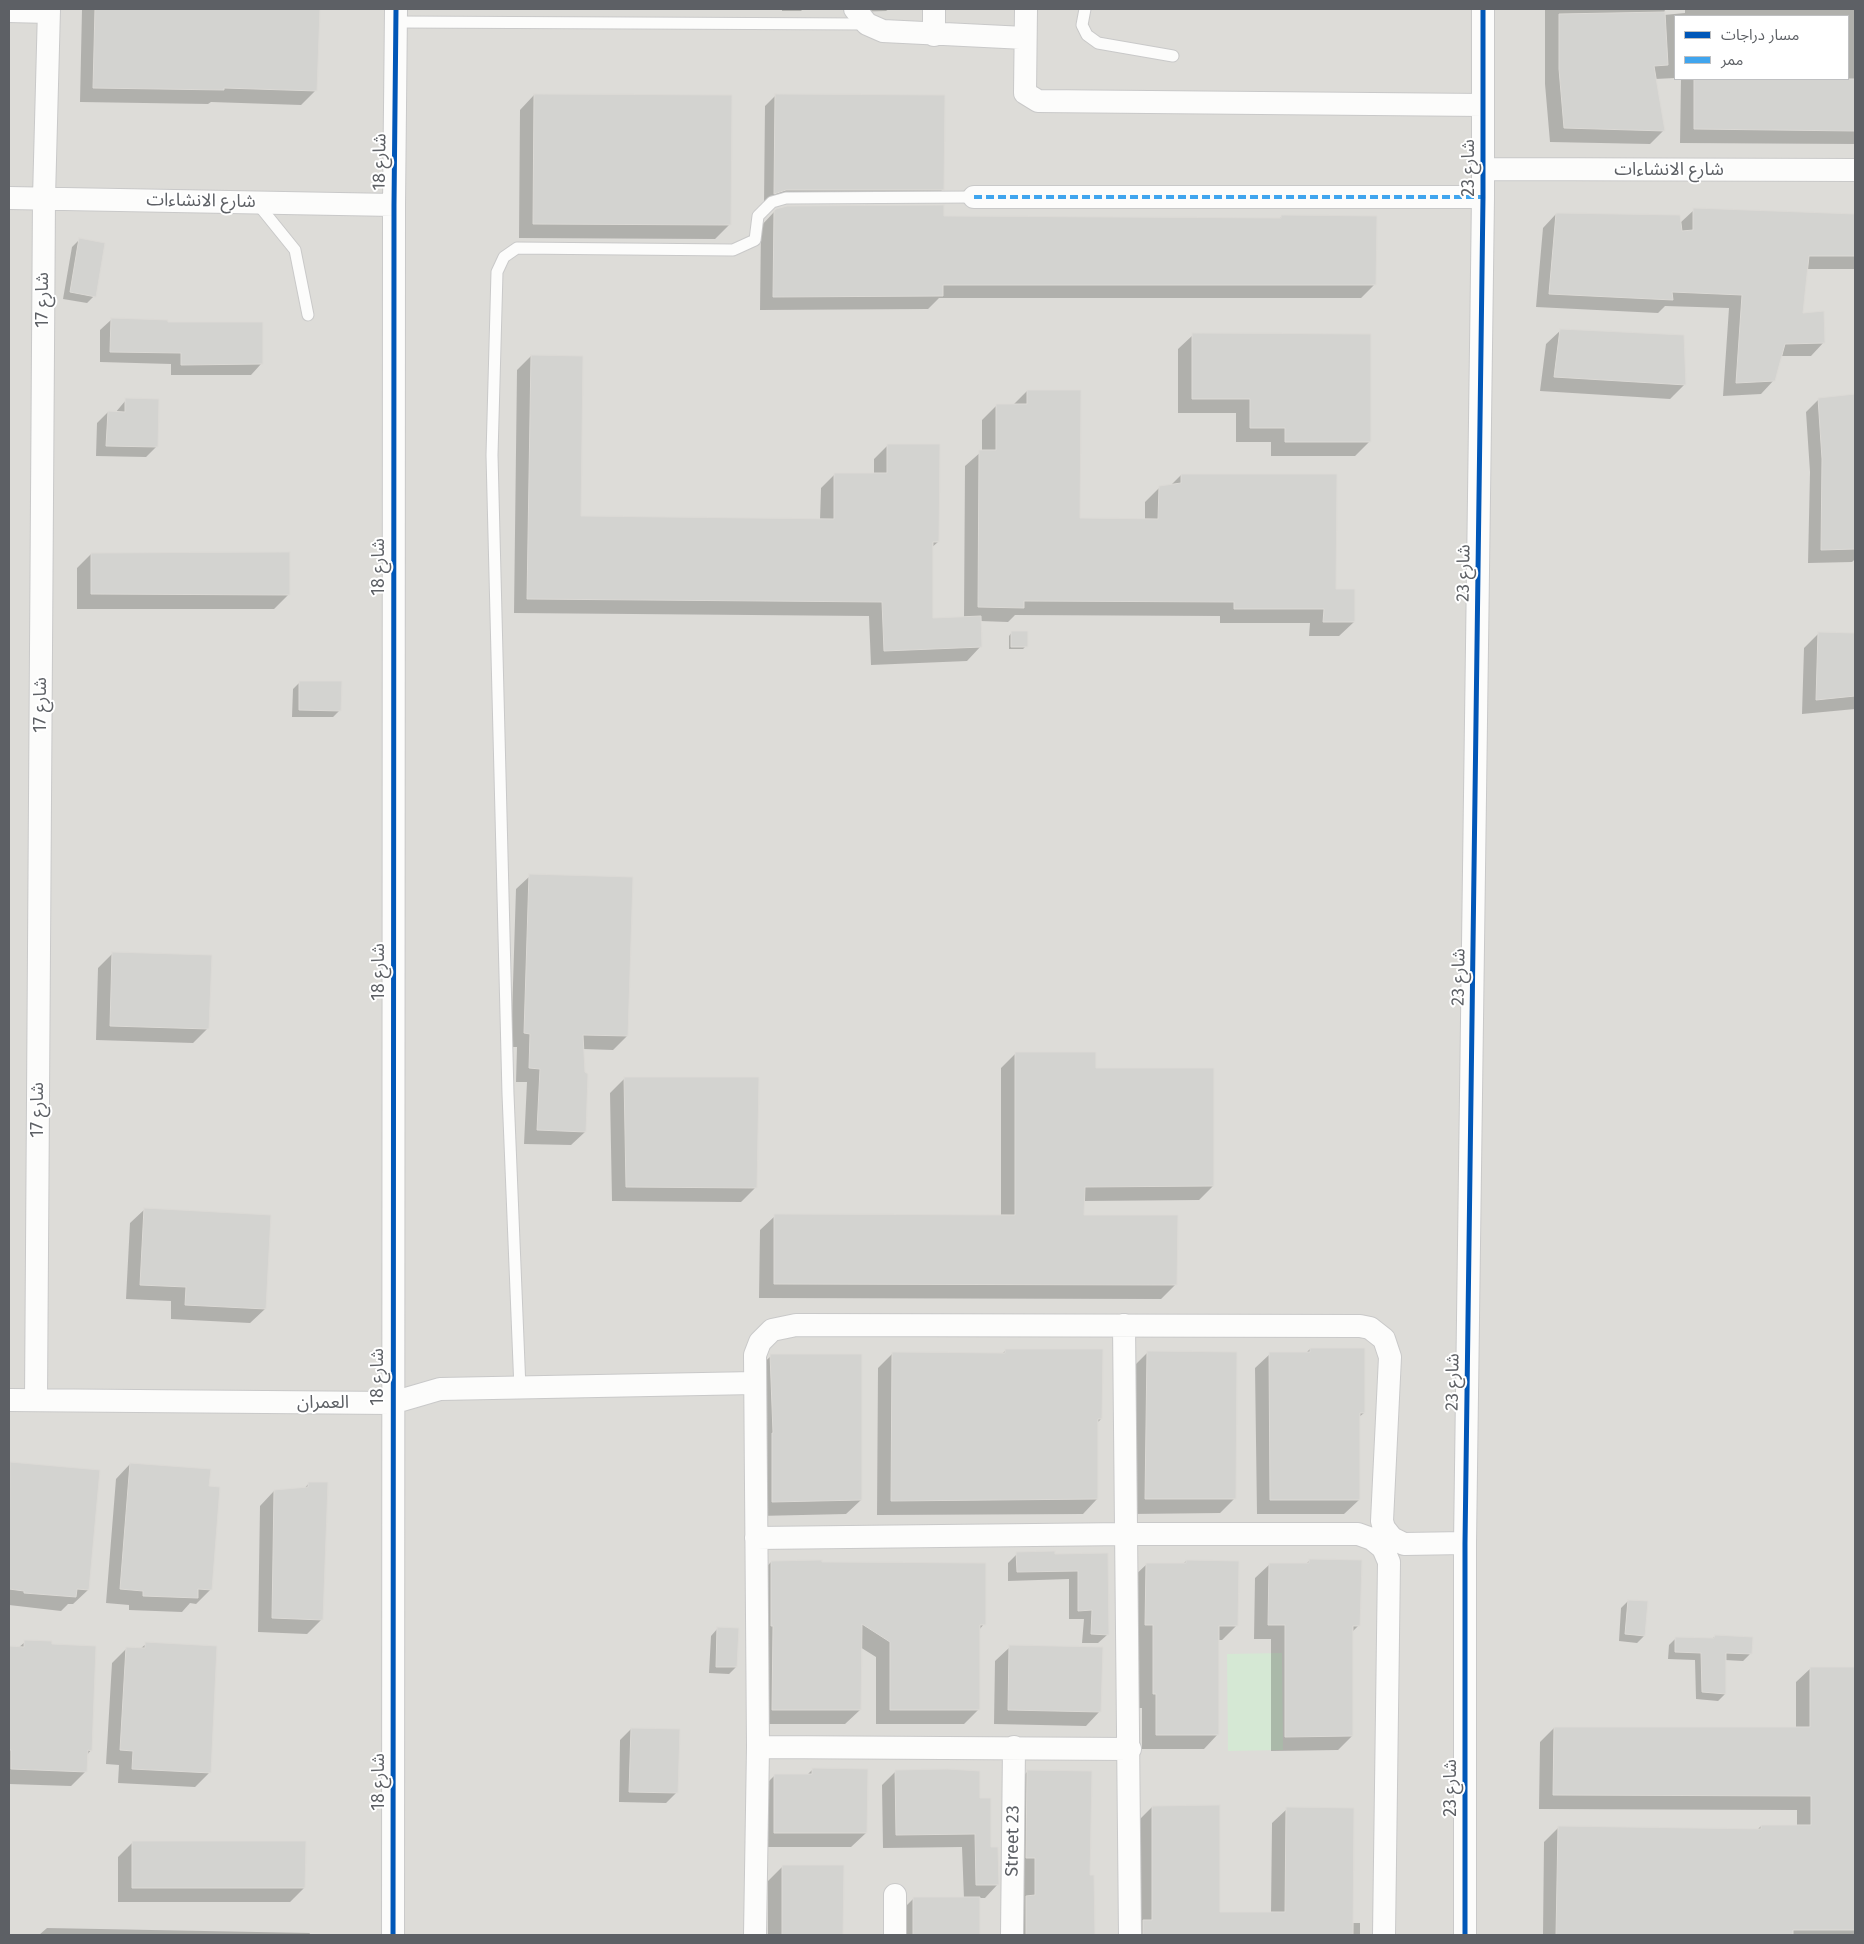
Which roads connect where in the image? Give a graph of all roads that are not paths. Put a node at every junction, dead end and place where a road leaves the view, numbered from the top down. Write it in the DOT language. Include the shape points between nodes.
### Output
graph roads {
  1 [pos="934,9"];
  2 [pos="1026,9"];
  3 [pos="1085,9"];
  4 [pos="49,10"];
  5 [pos="9,11"];
  6 [pos="1483,13"];
  7 [pos="396,15"];
  8 [pos="861,17"];
  9 [pos="934,35"];
  10 [pos="1025,38"];
  11 [pos="1174,56"];
  12 [pos="1483,105"];
  13 [pos="1483,169"];
  14 [pos="1855,170"];
  15 [pos="974,197"];
  16 [pos="1483,197"];
  17 [pos="9,198"];
  18 [pos="44,198"];
  19 [pos="256,202"];
  20 [pos="394,205"];
  21 [pos="308,315"];
  22 [pos="1124,1325"];
  23 [pos="755,1383"];
  24 [pos="520,1388"];
  25 [pos="9,1400"];
  26 [pos="36,1400"];
  27 [pos="392,1403"];
  28 [pos="1127,1534"];
  29 [pos="756,1538"];
  30 [pos="1465,1543"];
  31 [pos="758,1747"];
  32 [pos="1014,1747"];
  33 [pos="1130,1749"];
  34 [pos="895,1895"];
  35 [pos="393,1935"];
  36 [pos="755,1935"];
  37 [pos="895,1935"];
  38 [pos="1012,1935"];
  39 [pos="1130,1935"];
  40 [pos="1384,1935"];
  41 [pos="1465,1935"];
  1 -- 9 [label="street"];
  2 -- 10 [label="street"];
  3 -- 11 [label="lane" via="1082,25 1087,35 1098,43"];
  4 -- 5 [label="street"];
  4 -- 18 [label="street, شارع 17"];
  6 -- 12 [label="street, شارع 23"];
  7 -- 8 [label="lane"];
  7 -- 20 [label="street, شارع 18"];
  8 -- 9 [label="street" via="883,31"];
  9 -- 10 [label="street"];
  10 -- 12 [label="street" via="1025,93 1038,101"];
  12 -- 13 [label="street, شارع 23"];
  13 -- 14 [label="street, شارع الانشاءات"];
  13 -- 16 [label="street, شارع 23"];
  15 -- 16 [label="street"];
  15 -- 24 [label="lane" via="786,198 772,202 758,216 755,240 733,250 517,248 504,257 497,272 492,455 508,1094"];
  16 -- 30 [label="street, شارع 23"];
  17 -- 18 [label="street, شارع الانشاءات"];
  18 -- 19 [label="street, شارع الانشاءات"];
  18 -- 26 [label="street, شارع 17"];
  19 -- 20 [label="street, شارع الانشاءات"];
  19 -- 21 [label="lane" via="295,250"];
  20 -- 27 [label="street, شارع 18"];
  22 -- 23 [label="street" via="796,1325 772,1330 760,1342 755,1356"];
  22 -- 28 [label="street"];
  22 -- 30 [label="street" via="1360,1326 1378,1333 1389,1348 1390,1357 1384,1528 1392,1538 1404,1544"];
  23 -- 24 [label="street, العمران"];
  23 -- 29 [label="street"];
  24 -- 27 [label="street, العمران" via="440,1389"];
  25 -- 26 [label="street, العمران"];
  26 -- 27 [label="street, العمران"];
  27 -- 35 [label="street, شارع 18"];
  28 -- 29 [label="street"];
  28 -- 33 [label="street"];
  28 -- 40 [label="street" via="1358,1534 1372,1538 1383,1548 1389,1562"];
  29 -- 31 [label="street"];
  30 -- 41 [label="street, شارع 23"];
  31 -- 32 [label="street"];
  31 -- 36 [label="street"];
  32 -- 33 [label="street"];
  32 -- 38 [label="street, Street 23"];
  33 -- 39 [label="street"];
  34 -- 37 [label="street"];
}
